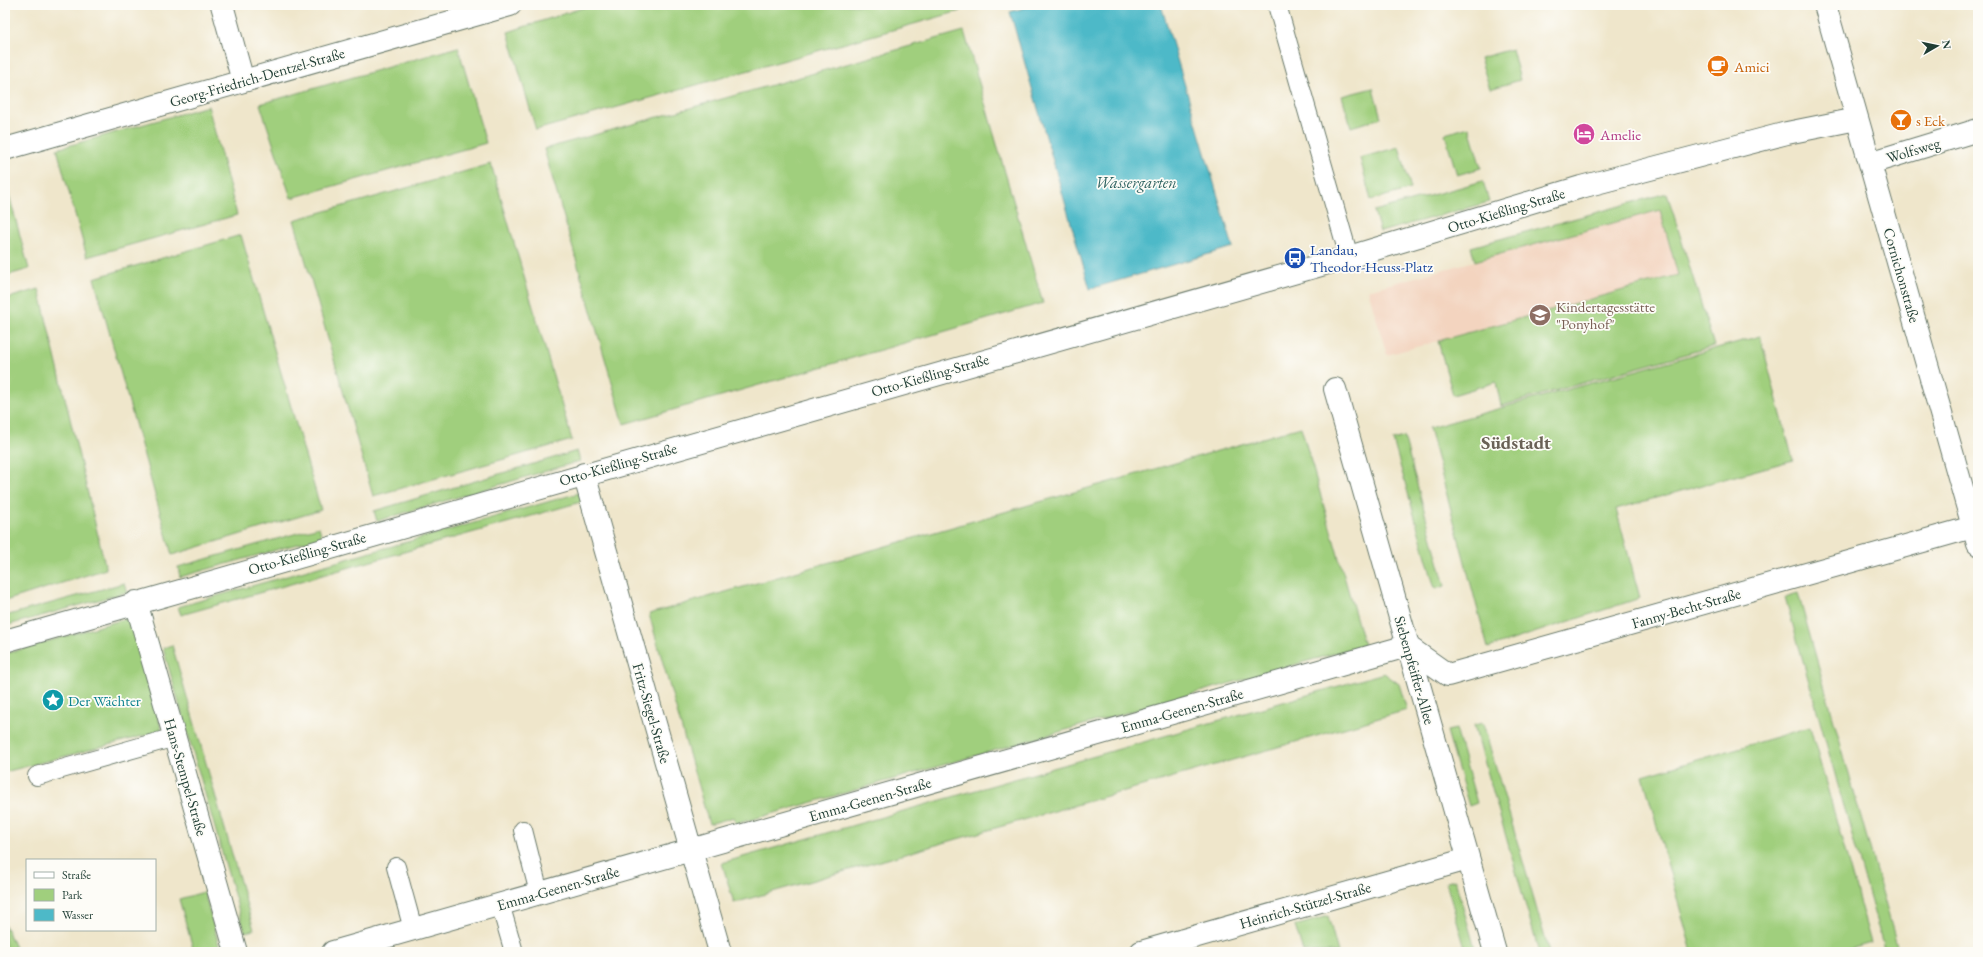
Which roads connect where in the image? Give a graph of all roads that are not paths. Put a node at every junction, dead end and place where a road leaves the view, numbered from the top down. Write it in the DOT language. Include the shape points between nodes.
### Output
graph roads {
  1 [pos="222,5"];
  2 [pos="510,5"];
  3 [pos="1277,5"];
  4 [pos="1825,5"];
  5 [pos="461,12"];
  6 [pos="243,81"];
  7 [pos="1857,119"];
  8 [pos="1978,130"];
  9 [pos="5,149"];
  10 [pos="1870,163"];
  11 [pos="1349,257"];
  12 [pos="1335,389"];
  13 [pos="584,474"];
  14 [pos="1975,535"];
  15 [pos="136,602"];
  16 [pos="5,640"];
  17 [pos="1407,646"];
  18 [pos="175,737"];
  19 [pos="37,776"];
  20 [pos="523,830"];
  21 [pos="691,850"];
  22 [pos="1468,859"];
  23 [pos="396,867"];
  24 [pos="539,893"];
  25 [pos="500,904"];
  26 [pos="413,929"];
  27 [pos="236,952"];
  28 [pos="333,952"];
  29 [pos="514,952"];
  30 [pos="720,952"];
  31 [pos="1141,952"];
  32 [pos="1495,952"];
  1 -- 6 [label="street"];
  2 -- 5 [label="street, Georg-Friedrich-Dentzel-Straße"];
  3 -- 11 [label="lane"];
  4 -- 7 [label="street, Cornichonstraße"];
  5 -- 6 [label="street, Georg-Friedrich-Dentzel-Straße"];
  6 -- 9 [label="street, Georg-Friedrich-Dentzel-Straße"];
  7 -- 10 [label="street, Cornichonstraße"];
  7 -- 11 [label="street, Otto-Kießling-Straße" via="1787,133 1589,185"];
  8 -- 10 [label="street, Wolfsweg"];
  10 -- 14 [label="street, Cornichonstraße"];
  11 -- 13 [label="street, Otto-Kießling-Straße"];
  12 -- 17 [label="street, Siebenpfeiffer-Allee"];
  13 -- 15 [label="street, Otto-Kießling-Straße"];
  13 -- 21 [label="street, Fritz-Siegel-Straße"];
  14 -- 17 [label="street, Fanny-Becht-Straße" via="1448,675"];
  15 -- 16 [label="street, Otto-Kießling-Straße"];
  15 -- 18 [label="street, Hans-Stempel-Straße"];
  17 -- 21 [label="street, Emma-Geenen-Straße"];
  17 -- 22 [label="street, Siebenpfeiffer-Allee"];
  18 -- 19 [label="lane"];
  18 -- 27 [label="street, Hans-Stempel-Straße"];
  20 -- 24 [label="lane"];
  21 -- 24 [label="street, Emma-Geenen-Straße"];
  21 -- 30 [label="street, Fritz-Siegel-Straße"];
  22 -- 31 [label="street, Heinrich-Stützel-Straße"];
  22 -- 32 [label="street, Siebenpfeiffer-Allee"];
  23 -- 26 [label="lane"];
  24 -- 25 [label="street, Emma-Geenen-Straße"];
  25 -- 26 [label="street, Emma-Geenen-Straße"];
  25 -- 29 [label="lane"];
  26 -- 28 [label="street, Emma-Geenen-Straße"];
}
